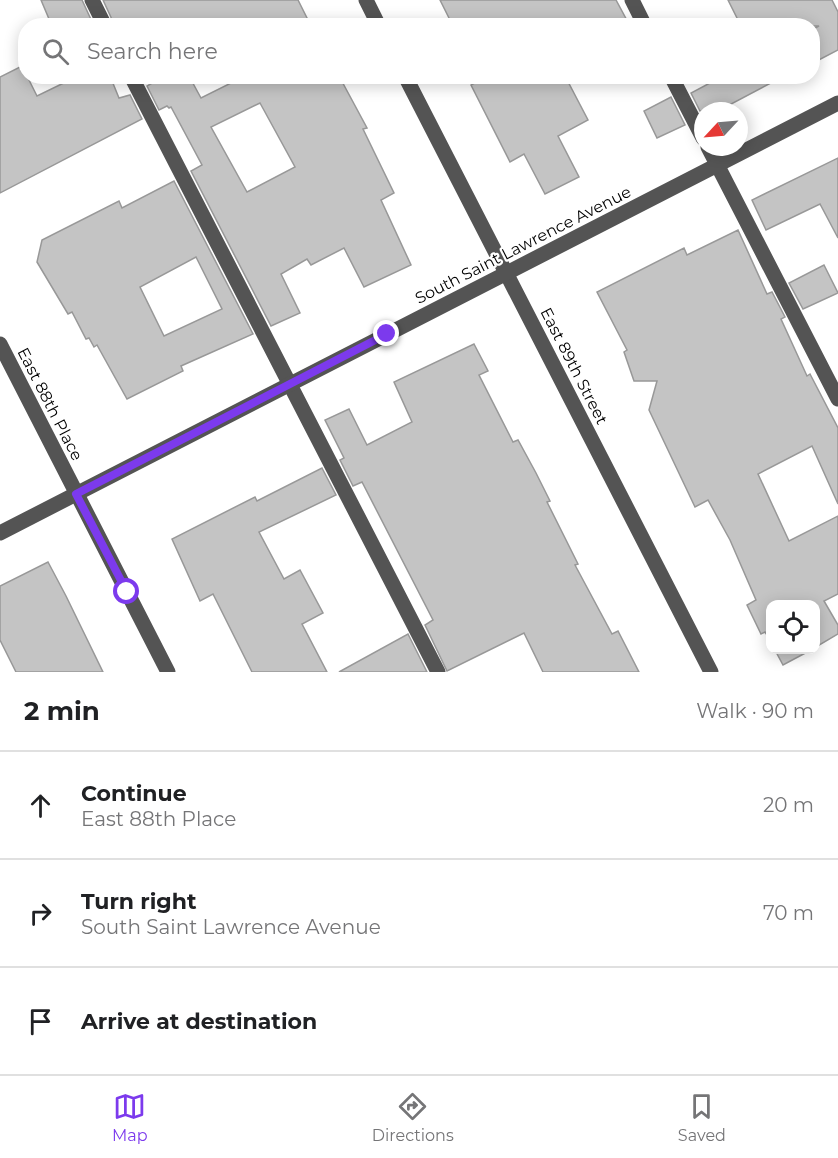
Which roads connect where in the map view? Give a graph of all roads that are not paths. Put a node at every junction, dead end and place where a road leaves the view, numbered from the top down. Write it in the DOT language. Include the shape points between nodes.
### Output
graph roads {
  1 [pos="92,0"];
  2 [pos="366,0"];
  3 [pos="632,0"];
  4 [pos="101,18"];
  5 [pos="375,18"];
  6 [pos="641,18"];
  7 [pos="136,84"];
  8 [pos="409,84"];
  9 [pos="675,84"];
  10 [pos="838,104"];
  11 [pos="694,121"];
  12 [pos="712,156"];
  13 [pos="717,165"];
  14 [pos="506,274"];
  15 [pos="0,344"];
  16 [pos="290,384"];
  17 [pos="838,399"];
  18 [pos="76,494"];
  19 [pos="0,533"];
  20 [pos="168,672"];
  21 [pos="438,672"];
  22 [pos="711,672"];
  1 -- 4 [label="street"];
  2 -- 5 [label="street"];
  3 -- 6 [label="street"];
  7 -- 16 [label="street"];
  8 -- 14 [label="street, East 89th Street"];
  9 -- 11 [label="street"];
  10 -- 13 [label="street, South Saint Lawrence Avenue"];
  12 -- 13 [label="street"];
  13 -- 14 [label="street, South Saint Lawrence Avenue"];
  13 -- 17 [label="street"];
  14 -- 16 [label="street, South Saint Lawrence Avenue"];
  14 -- 22 [label="street, East 89th Street"];
  15 -- 18 [label="street, East 88th Place"];
  16 -- 18 [label="street, South Saint Lawrence Avenue"];
  16 -- 21 [label="street"];
  18 -- 19 [label="street, South Saint Lawrence Avenue"];
  18 -- 20 [label="street, East 88th Place"];
}
